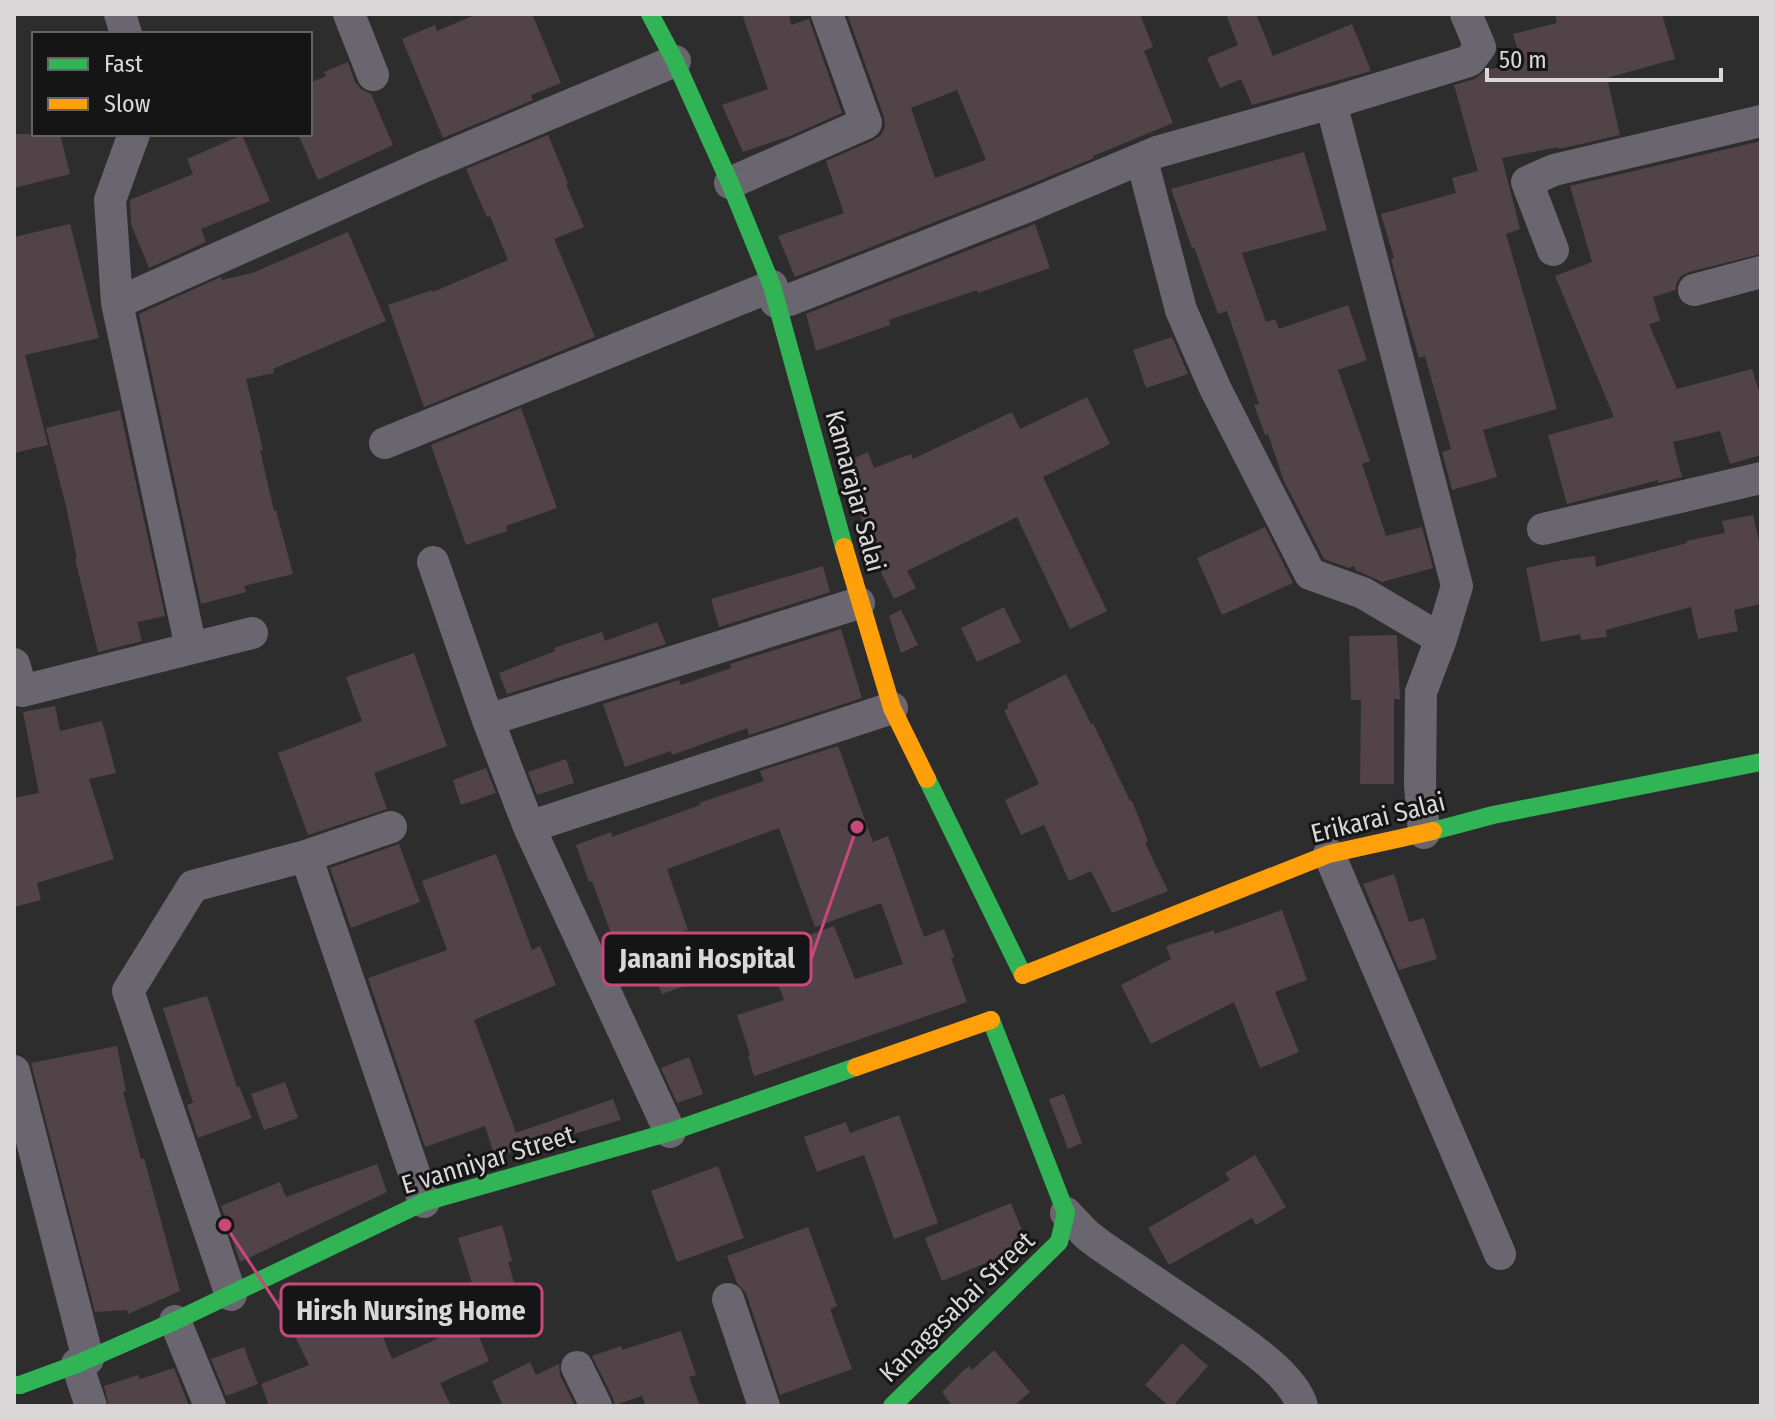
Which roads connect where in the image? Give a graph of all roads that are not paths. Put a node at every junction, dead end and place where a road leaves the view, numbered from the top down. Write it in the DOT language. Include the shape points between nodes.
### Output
graph roads {
  1 [pos="349,14"];
  2 [pos="650,14"];
  3 [pos="827,14"];
  4 [pos="1466,14"];
  5 [pos="675,61"];
  6 [pos="373,75"];
  7 [pos="1331,103"];
  8 [pos="1761,121"];
  9 [pos="133,136"];
  10 [pos="1142,160"];
  11 [pos="730,183"];
  12 [pos="1553,250"];
  13 [pos="1761,272"];
  14 [pos="1694,290"];
  15 [pos="774,294"];
  16 [pos="117,303"];
  17 [pos="385,443"];
  18 [pos="1761,478"];
  19 [pos="1543,529"];
  20 [pos="433,562"];
  21 [pos="859,603"];
  22 [pos="252,633"];
  23 [pos="1441,639"];
  24 [pos="191,648"];
  25 [pos="14,664"];
  26 [pos="892,708"];
  27 [pos="488,720"];
  28 [pos="1761,762"];
  29 [pos="391,827"];
  30 [pos="529,827"];
  31 [pos="1424,833"];
  32 [pos="1329,854"];
  33 [pos="306,856"];
  34 [pos="1019,981"];
  35 [pos="14,1071"];
  36 [pos="670,1132"];
  37 [pos="424,1202"];
  38 [pos="1066,1213"];
  39 [pos="1500,1254"];
  40 [pos="231,1295"];
  41 [pos="728,1299"];
  42 [pos="175,1321"];
  43 [pos="83,1362"];
  44 [pos="577,1367"];
  45 [pos="16,1377"];
  46 [pos="91,1406"];
  47 [pos="210,1406"];
  48 [pos="596,1406"];
  49 [pos="764,1406"];
  50 [pos="892,1406"];
  51 [pos="1302,1406"];
  1 -- 6 [label="street"];
  2 -- 5 [label="street, Kamarajar Salai"];
  3 -- 11 [label="street" via="866,123"];
  4 -- 7 [label="street" via="1480,47 1469,61"];
  5 -- 11 [label="street, Kamarajar Salai"];
  5 -- 16 [label="street"];
  7 -- 10 [label="street"];
  7 -- 23 [label="street" via="1457,586"];
  8 -- 12 [label="street" via="1554,170 1527,182"];
  9 -- 16 [label="street" via="110,200"];
  10 -- 15 [label="street" via="789,300"];
  10 -- 23 [label="street" via="1181,310 1310,574 1363,593"];
  11 -- 15 [label="street, Kamarajar Salai"];
  13 -- 14 [label="street"];
  15 -- 17 [label="street"];
  15 -- 21 [label="street, Kamarajar Salai"];
  16 -- 24 [label="street"];
  18 -- 19 [label="street"];
  20 -- 27 [label="street"];
  21 -- 26 [label="street, Kamarajar Salai"];
  21 -- 27 [label="street"];
  22 -- 24 [label="street"];
  23 -- 31 [label="street" via="1421,692"];
  24 -- 25 [label="street" via="22,691"];
  26 -- 30 [label="street"];
  26 -- 34 [label="street, Kamarajar Salai"];
  27 -- 30 [label="street"];
  28 -- 31 [label="street, Erikarai Salai"];
  29 -- 33 [label="street"];
  30 -- 36 [label="street"];
  31 -- 32 [label="street, Erikarai Salai"];
  32 -- 34 [label="street, Erikarai Salai"];
  32 -- 39 [label="street"];
  33 -- 37 [label="street"];
  33 -- 40 [label="street" via="193,886 128,991"];
  35 -- 43 [label="street"];
  36 -- 37 [label="street, E vanniyar Street"];
  36 -- 38 [label="street, E vanniyar Street" via="995,1014"];
  37 -- 40 [label="street, E vanniyar Street"];
  38 -- 50 [label="street, Kanagasabai Street" via="1059,1242"];
  38 -- 51 [label="street" via="1100,1245 1264,1359"];
  40 -- 42 [label="street, E vanniyar Street"];
  41 -- 49 [label="street"];
  42 -- 43 [label="street, E vanniyar Street"];
  42 -- 47 [label="street"];
  43 -- 45 [label="street, E vanniyar Street"];
  43 -- 46 [label="street"];
  44 -- 48 [label="street"];
}
